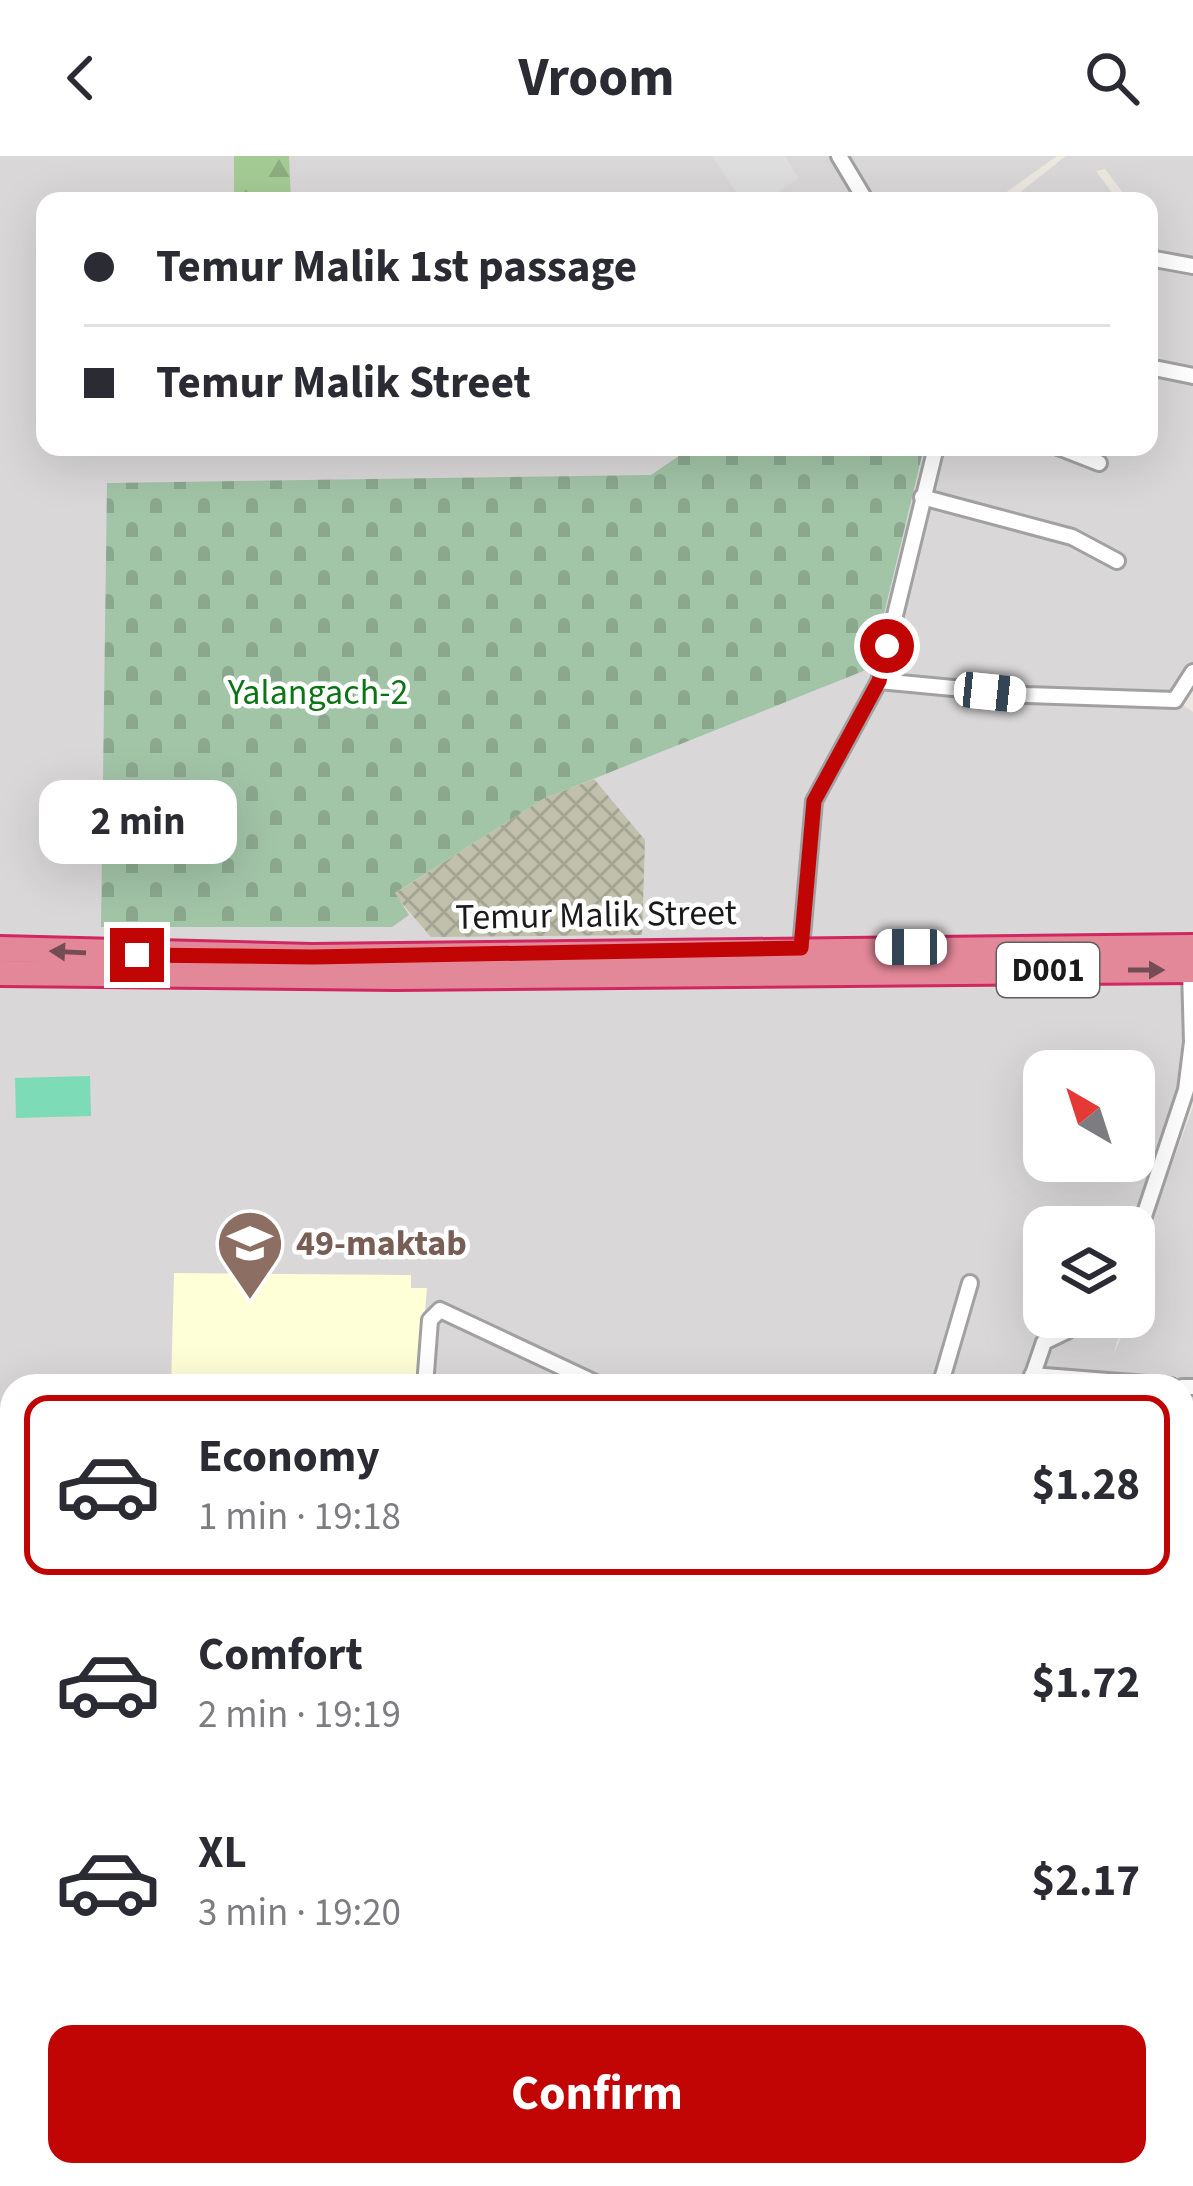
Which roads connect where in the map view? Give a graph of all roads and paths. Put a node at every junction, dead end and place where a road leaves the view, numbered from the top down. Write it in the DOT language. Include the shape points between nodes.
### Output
graph roads {
  1 [pos="839,156"];
  2 [pos="861,192"];
  3 [pos="1158,260"];
  4 [pos="1193,266"];
  5 [pos="1158,369"];
  6 [pos="1193,376"];
  7 [pos="934,456"];
  8 [pos="1081,456"];
  9 [pos="1099,463"];
  10 [pos="922,497"];
  11 [pos="1117,561"];
  12 [pos="1193,672"];
  13 [pos="879,681"];
  14 [pos="801,948"];
  15 [pos="0,949"];
  16 [pos="1192,963"];
  17 [pos="0,973"];
  18 [pos="1147,1206"];
  19 [pos="970,1283"];
  20 [pos="1052,1338"];
  21 [pos="426,1374"];
  22 [pos="576,1374"];
  23 [pos="943,1374"];
  24 [pos="1033,1374"];
  1 -- 2 [label="street"];
  3 -- 4 [label="street"];
  5 -- 6 [label="street"];
  7 -- 10 [label="street"];
  8 -- 9 [label="street"];
  10 -- 11 [label="street" via="1072,537"];
  10 -- 13 [label="street"];
  12 -- 13 [label="street" via="1174,700"];
  13 -- 14 [label="street" via="814,801"];
  14 -- 15 [label="highway, Temur Malik Street / D001, one-way" via="312,957"];
  14 -- 16 [label="highway, Temur Malik Street / D001"];
  17 -- 16 [label="highway, Temur Malik Street / D001, one-way" via="396,976"];
  16 -- 18 [label="street" via="1186,1090"];
  19 -- 23 [label="street"];
  20 -- 24 [label="street"];
  21 -- 22 [label="street" via="430,1320 440,1310"];
}
